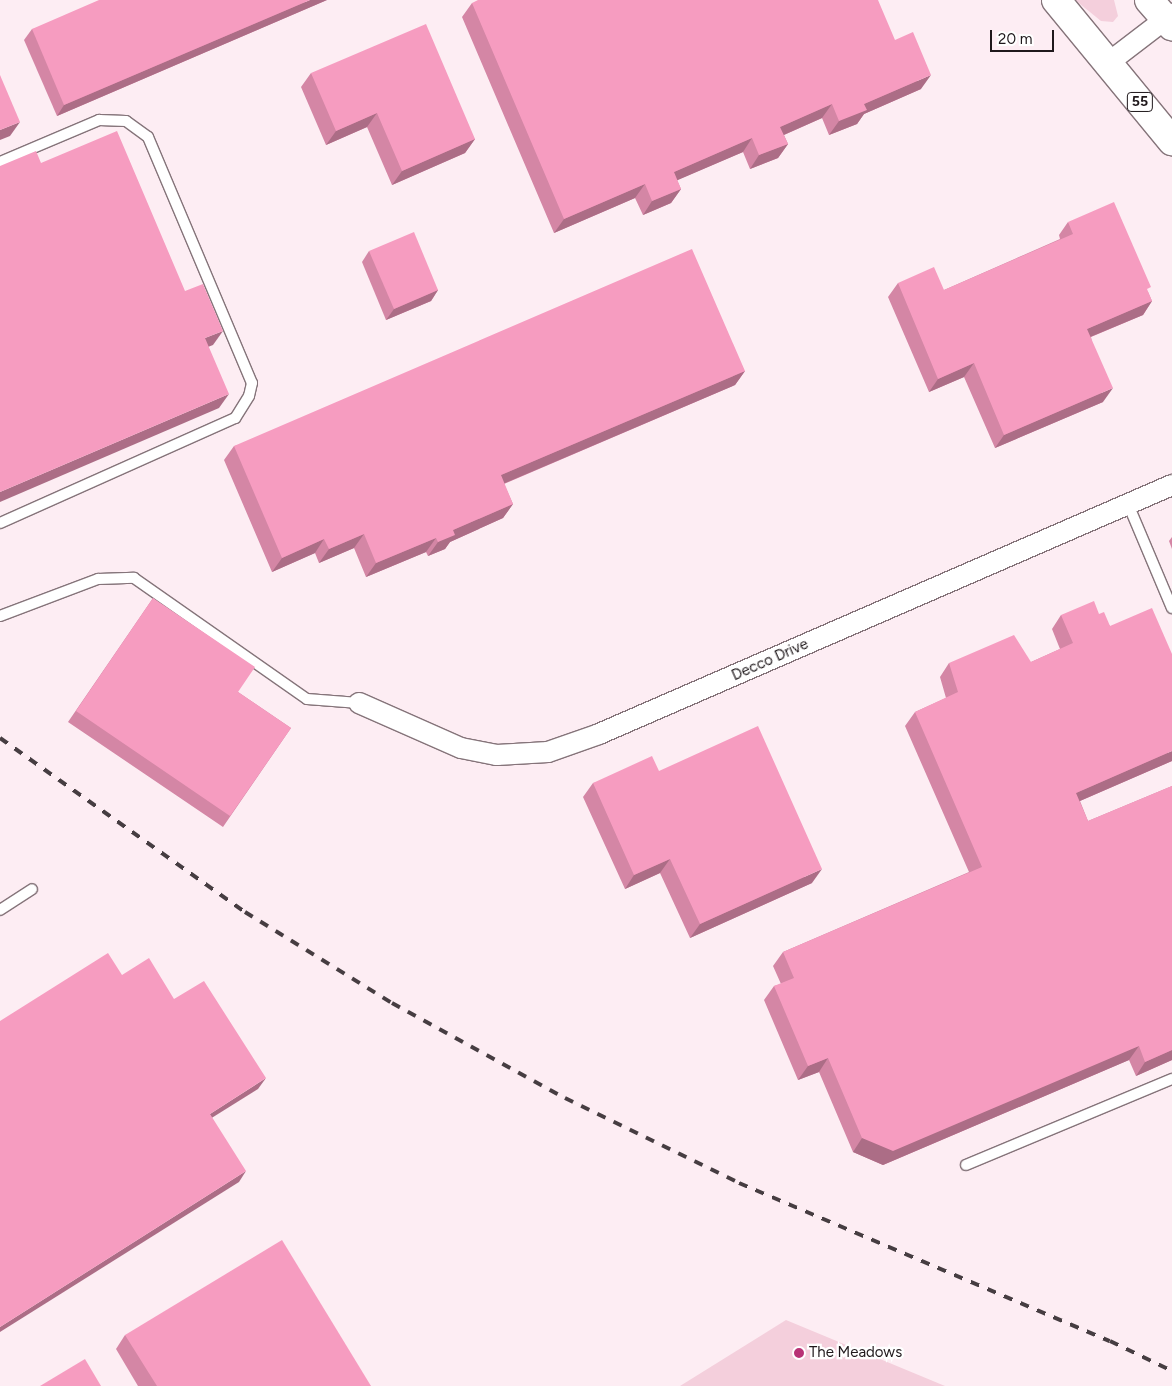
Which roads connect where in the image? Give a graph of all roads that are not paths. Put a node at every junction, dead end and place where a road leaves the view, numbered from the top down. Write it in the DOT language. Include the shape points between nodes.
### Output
graph roads {
  1 [pos="1056,0"];
  2 [pos="1165,15"];
  3 [pos="1108,63"];
  4 [pos="1172,141"];
  5 [pos="0,162"];
  6 [pos="1172,485"];
  7 [pos="1128,504"];
  8 [pos="0,523"];
  9 [pos="1172,608"];
  10 [pos="0,616"];
  11 [pos="360,703"];
  12 [pos="32,889"];
  13 [pos="0,910"];
  14 [pos="1172,1079"];
  15 [pos="966,1165"];
  1 -- 3 [label="highway, 55"];
  2 -- 3 [label="street"];
  3 -- 4 [label="highway, 55"];
  5 -- 8 [label="lane" via="99,120 126,121 148,136 252,384 236,418"];
  6 -- 7 [label="street, Decco Drive"];
  7 -- 9 [label="lane"];
  7 -- 11 [label="street, Decco Drive" via="599,734 548,752 497,755 461,748"];
  10 -- 11 [label="lane" via="98,580 134,578 307,700"];
  12 -- 13 [label="lane"];
  14 -- 15 [label="lane"];
}
